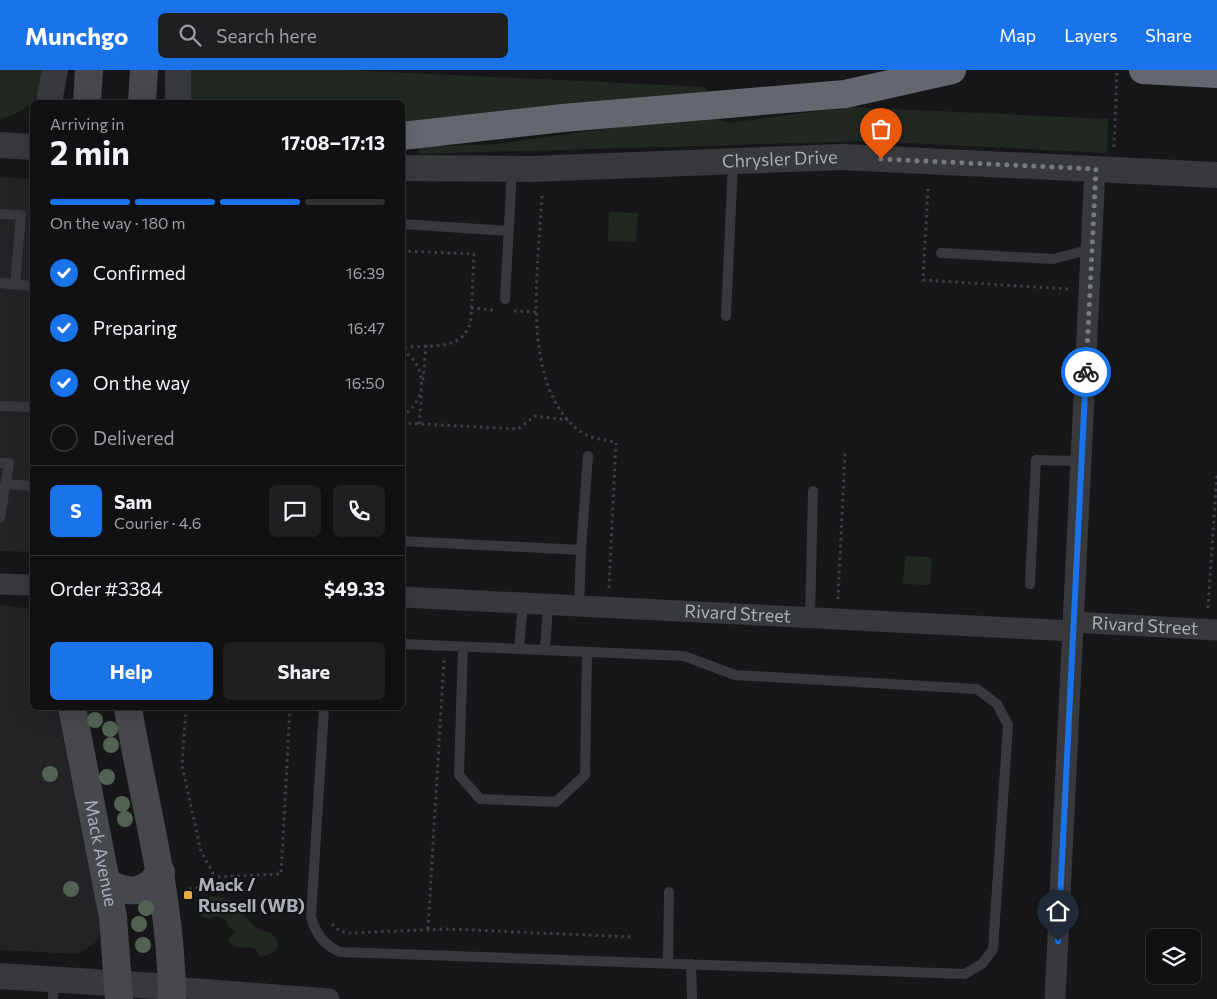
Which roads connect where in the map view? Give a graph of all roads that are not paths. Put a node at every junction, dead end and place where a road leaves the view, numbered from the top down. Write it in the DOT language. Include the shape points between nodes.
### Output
graph roads {
  1 [pos="952,70"];
  2 [pos="1143,70"];
  3 [pos="1217,74"];
  4 [pos="405,136"];
  5 [pos="733,161"];
  6 [pos="1105,163"];
  7 [pos="405,168"];
  8 [pos="512,169"];
  9 [pos="1217,175"];
  10 [pos="0,214"];
  11 [pos="405,224"];
  12 [pos="509,230"];
  13 [pos="1092,249"];
  14 [pos="941,253"];
  15 [pos="0,283"];
  16 [pos="15,284"];
  17 [pos="30,286"];
  18 [pos="505,299"];
  19 [pos="726,316"];
  20 [pos="0,406"];
  21 [pos="30,407"];
  22 [pos="588,456"];
  23 [pos="1081,461"];
  24 [pos="0,463"];
  25 [pos="5,484"];
  26 [pos="30,486"];
  27 [pos="813,491"];
  28 [pos="0,518"];
  29 [pos="405,541"];
  30 [pos="581,550"];
  31 [pos="0,584"];
  32 [pos="1030,584"];
  33 [pos="30,585"];
  34 [pos="405,597"];
  35 [pos="523,603"];
  36 [pos="548,604"];
  37 [pos="579,606"];
  38 [pos="810,618"];
  39 [pos="1212,622"];
  40 [pos="1073,626"];
  41 [pos="405,644"];
  42 [pos="463,647"];
  43 [pos="519,649"];
  44 [pos="545,650"];
  45 [pos="587,653"];
  46 [pos="72,710"];
  47 [pos="128,710"];
  48 [pos="324,710"];
  49 [pos="161,872"];
  50 [pos="106,882"];
  51 [pos="669,892"];
  52 [pos="668,963"];
  53 [pos="691,964"];
  54 [pos="0,976"];
  55 [pos="54,989"];
  56 [pos="120,991"];
  57 [pos="172,993"];
  58 [pos="329,999"];
  59 [pos="692,999"];
  60 [pos="1056,999"];
  1 -- 4 [label="highway" via="845,94 563,118"];
  2 -- 3 [label="highway"];
  5 -- 6 [label="street, Chrysler Drive" via="842,157"];
  5 -- 8 [label="street, Chrysler Drive"];
  5 -- 19 [label="lane"];
  6 -- 9 [label="street, Chrysler Drive"];
  6 -- 13 [label="street"];
  7 -- 8 [label="street, Chrysler Drive"];
  8 -- 12 [label="lane"];
  10 -- 16 [label="lane" via="21,215"];
  11 -- 12 [label="lane"];
  12 -- 18 [label="lane"];
  13 -- 14 [label="lane" via="1053,259"];
  13 -- 23 [label="street"];
  15 -- 16 [label="lane"];
  16 -- 17 [label="lane"];
  20 -- 21 [label="lane"];
  22 -- 30 [label="lane"];
  23 -- 32 [label="lane" via="1036,460"];
  23 -- 40 [label="street"];
  24 -- 25 [label="lane" via="9,463"];
  25 -- 26 [label="lane"];
  25 -- 28 [label="lane"];
  27 -- 38 [label="lane"];
  29 -- 30 [label="lane"];
  30 -- 37 [label="lane"];
  31 -- 33 [label="street"];
  34 -- 35 [label="street, Rivard Street"];
  35 -- 36 [label="street, Rivard Street"];
  35 -- 43 [label="lane"];
  36 -- 37 [label="street, Rivard Street"];
  36 -- 44 [label="lane"];
  37 -- 38 [label="street, Rivard Street"];
  38 -- 40 [label="street, Rivard Street"];
  39 -- 40 [label="street, Rivard Street"];
  40 -- 60 [label="street"];
  41 -- 42 [label="lane"];
  42 -- 43 [label="lane"];
  42 -- 45 [label="lane" via="460,775 480,799 556,802 585,775"];
  43 -- 44 [label="lane"];
  44 -- 45 [label="lane"];
  45 -- 53 [label="lane" via="684,656 735,674 978,689 997,704 1008,725 993,949 982,963 965,974"];
  46 -- 50 [label="main road, Mack Avenue"];
  47 -- 49 [label="main road"];
  48 -- 52 [label="lane" via="311,917 314,930 329,948 340,952"];
  49 -- 50 [label="main road" via="152,884 139,891 120,890"];
  49 -- 57 [label="main road" via="170,933"];
  50 -- 56 [label="main road, Mack Avenue"];
  51 -- 52 [label="lane"];
  52 -- 53 [label="lane"];
  53 -- 59 [label="lane"];
  54 -- 55 [label="street"];
  55 -- 56 [label="street"];
  56 -- 57 [label="street"];
  57 -- 58 [label="street"];
}
